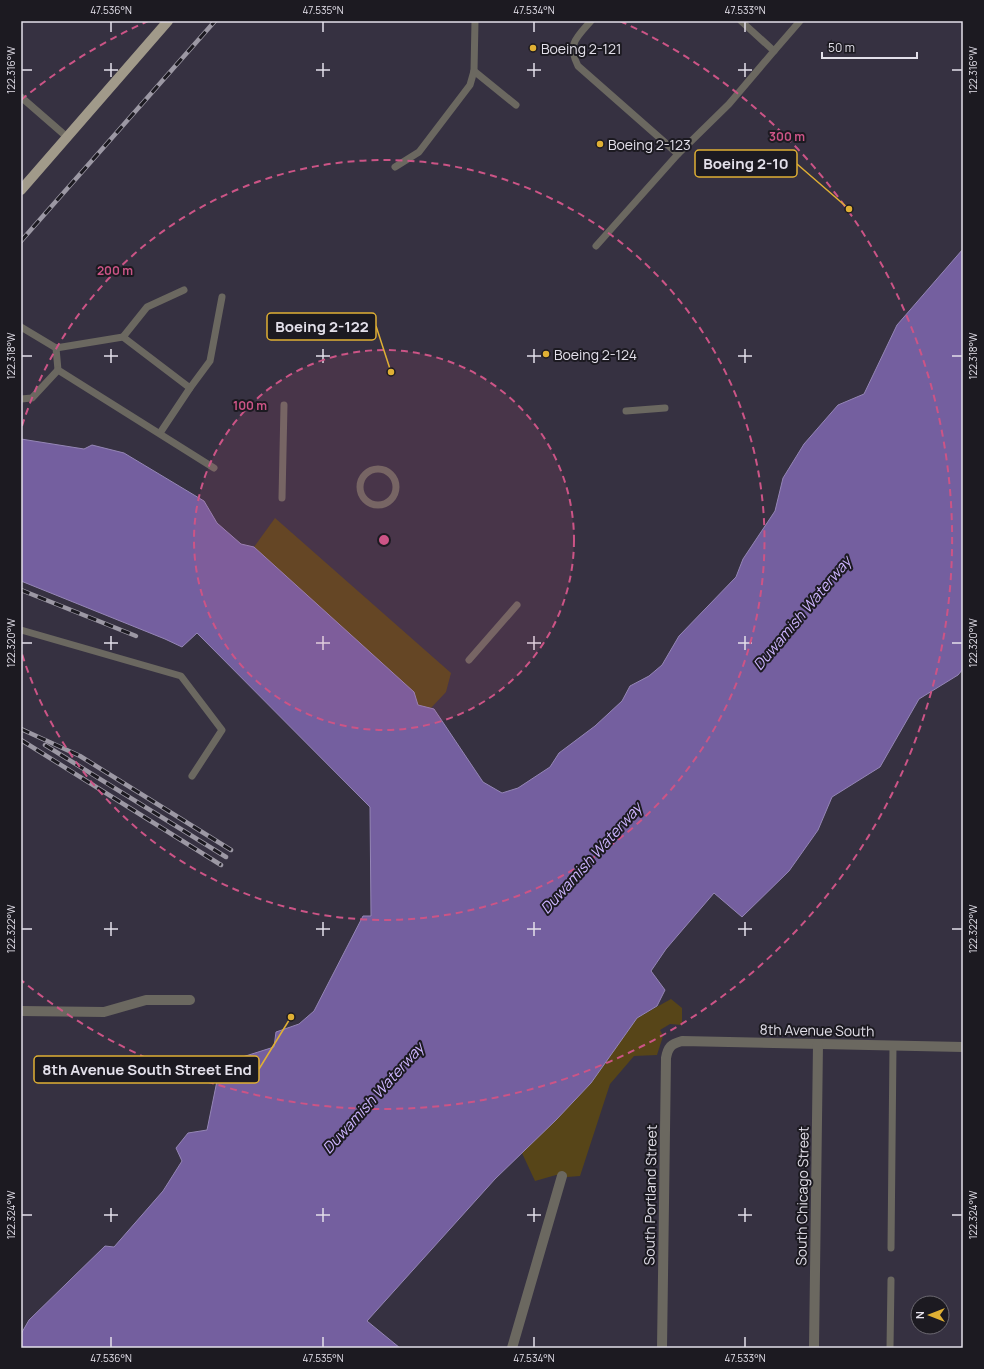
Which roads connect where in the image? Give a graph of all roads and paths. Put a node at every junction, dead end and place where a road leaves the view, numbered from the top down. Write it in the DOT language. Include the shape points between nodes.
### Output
graph roads {
  1 [pos="168,21"];
  2 [pos="474,21"];
  3 [pos="591,21"];
  4 [pos="741,21"];
  5 [pos="800,21"];
  6 [pos="774,51"];
  7 [pos="474,72"];
  8 [pos="21,98"];
  9 [pos="516,104"];
  10 [pos="66,137"];
  11 [pos="678,154"];
  12 [pos="395,167"];
  13 [pos="21,190"];
  14 [pos="596,246"];
  15 [pos="184,290"];
  16 [pos="222,297"];
  17 [pos="21,327"];
  18 [pos="123,337"];
  19 [pos="56,348"];
  20 [pos="58,370"];
  21 [pos="190,388"];
  22 [pos="21,399"];
  23 [pos="284,405"];
  24 [pos="665,408"];
  25 [pos="626,411"];
  26 [pos="160,433"];
  27 [pos="214,468"];
  28 [pos="390,474"];
  29 [pos="282,498"];
  30 [pos="517,605"];
  31 [pos="21,630"];
  32 [pos="469,660"];
  33 [pos="192,776"];
  34 [pos="190,1000"];
  35 [pos="21,1011"];
  36 [pos="671,1044"];
  37 [pos="818,1044"];
  38 [pos="893,1045"];
  39 [pos="963,1047"];
  40 [pos="562,1176"];
  41 [pos="891,1248"];
  42 [pos="891,1280"];
  43 [pos="512,1348"];
  44 [pos="662,1348"];
  45 [pos="814,1348"];
  46 [pos="890,1348"];
  1 -- 10 [label="main road"];
  2 -- 7 [label="lane"];
  3 -- 11 [label="lane" via="574,40 572,54 578,66"];
  4 -- 6 [label="lane"];
  5 -- 6 [label="lane"];
  6 -- 11 [label="lane" via="729,104"];
  7 -- 9 [label="lane"];
  7 -- 12 [label="lane" via="470,85 418,152"];
  8 -- 10 [label="lane"];
  10 -- 13 [label="main road"];
  11 -- 14 [label="lane"];
  15 -- 18 [label="lane" via="147,307"];
  16 -- 21 [label="lane" via="210,361"];
  17 -- 19 [label="lane"];
  18 -- 19 [label="lane"];
  18 -- 21 [label="lane"];
  19 -- 20 [label="lane"];
  20 -- 22 [label="lane" via="32,398"];
  20 -- 26 [label="lane"];
  21 -- 26 [label="lane"];
  23 -- 29 [label="lane"];
  24 -- 25 [label="lane"];
  26 -- 27 [label="lane"];
  28 -- 28 [label="lane" via="380,469 364,476 360,487 364,498 380,505 390,500 396,484"];
  30 -- 32 [label="lane"];
  31 -- 33 [label="lane" via="181,676 222,730"];
  34 -- 35 [label="street" via="146,1000 104,1012"];
  36 -- 37 [label="street, 8th Avenue South" via="682,1041"];
  36 -- 44 [label="street, South Portland Street" via="666,1058"];
  37 -- 38 [label="street, 8th Avenue South"];
  37 -- 45 [label="street, South Chicago Street"];
  38 -- 39 [label="street, 8th Avenue South"];
  38 -- 41 [label="lane"];
  40 -- 43 [label="street"];
  42 -- 46 [label="lane"];
}
